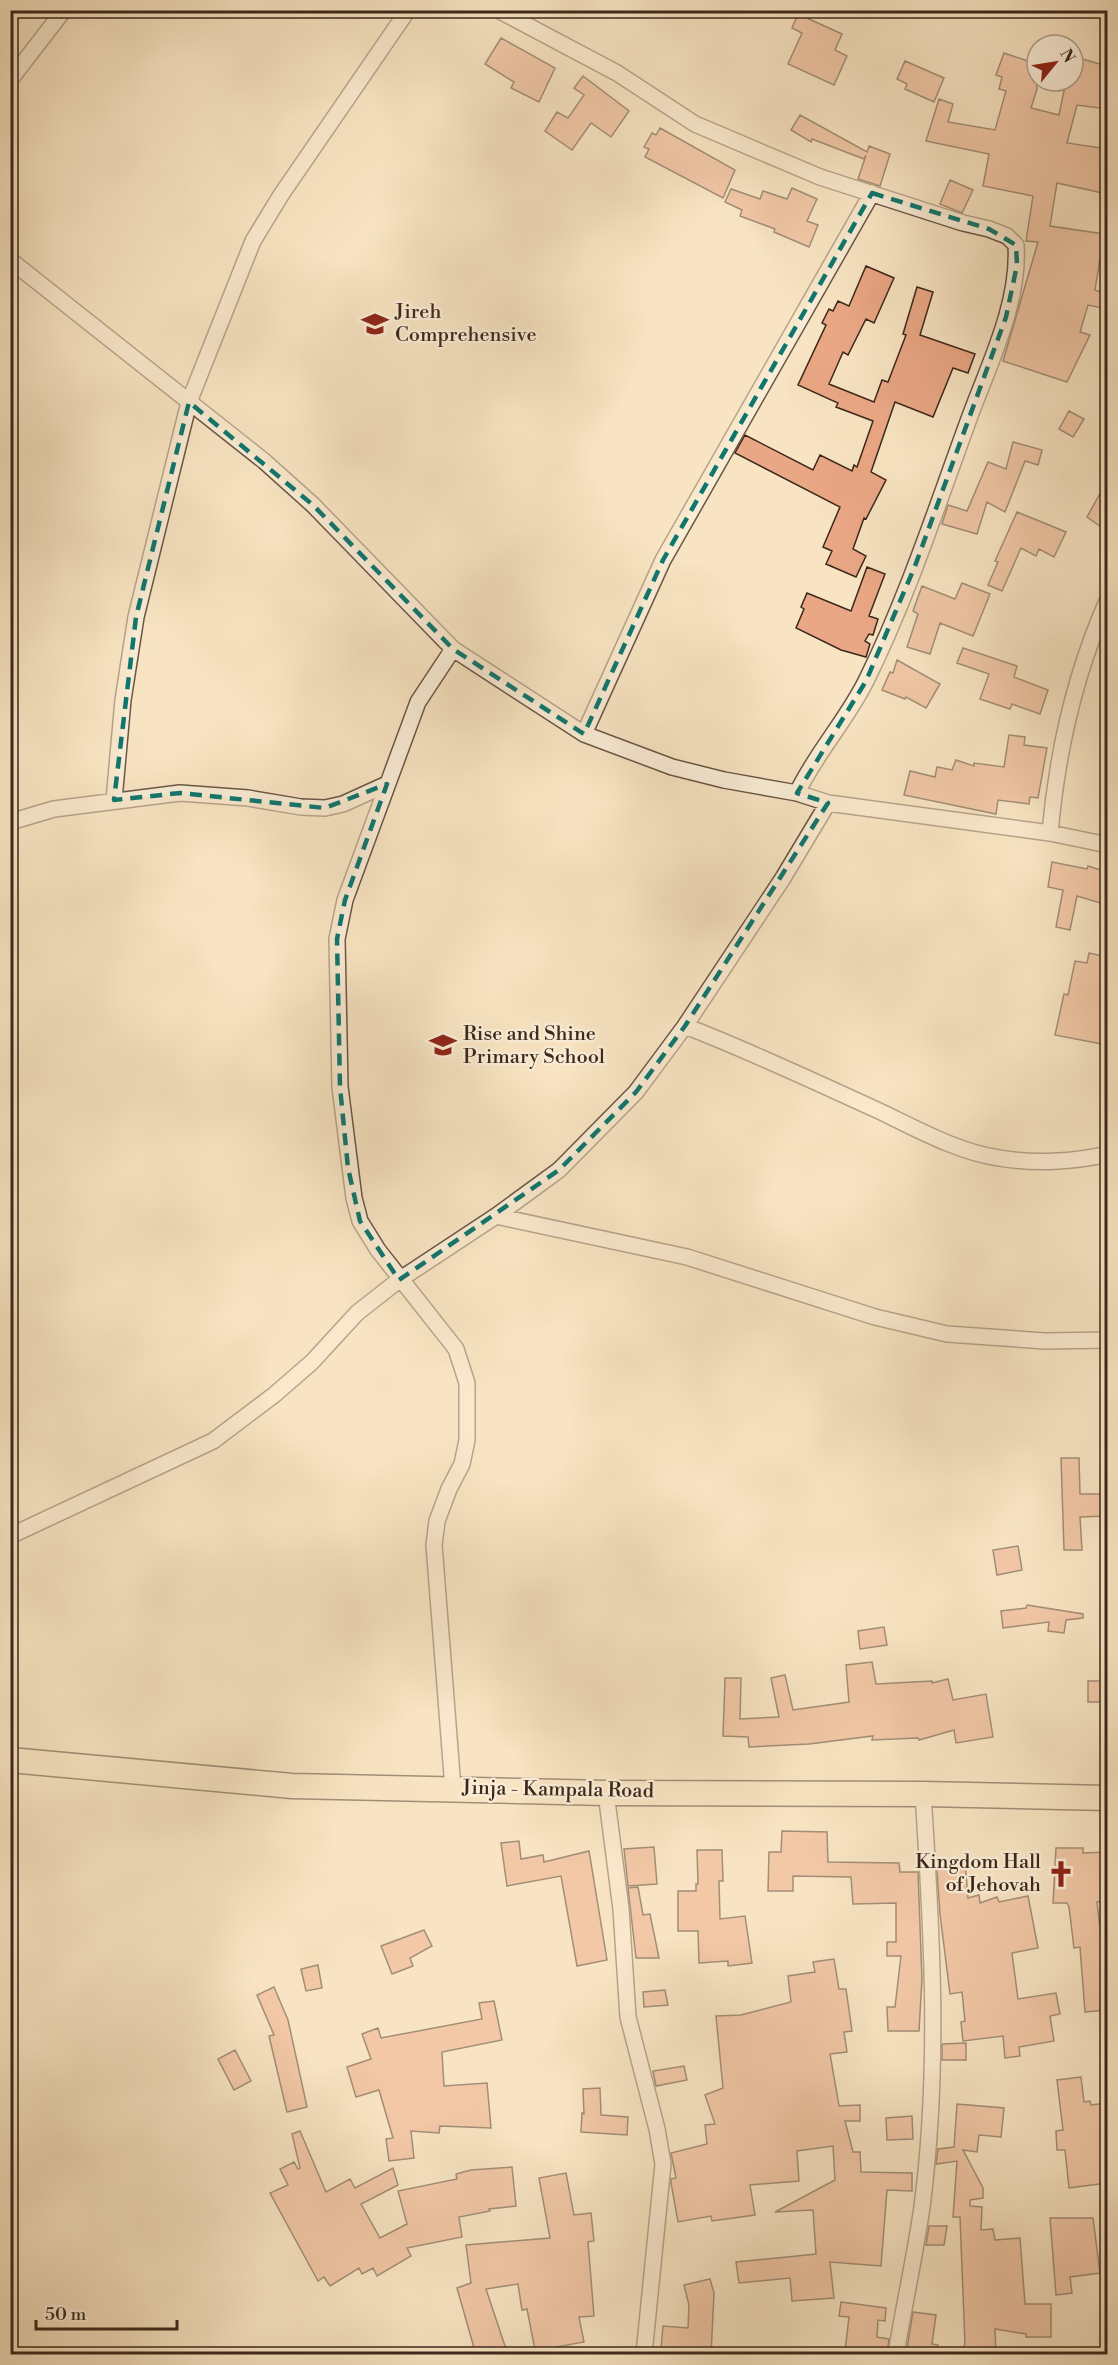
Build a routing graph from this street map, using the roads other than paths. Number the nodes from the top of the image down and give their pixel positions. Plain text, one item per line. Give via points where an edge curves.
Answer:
1 (64, 10) edge
2 (408, 10) edge
3 (498, 10) edge
4 (10, 80) edge
5 (872, 193) junction
6 (10, 260) edge
7 (189, 402) junction
8 (1107, 599) edge
9 (453, 649) junction
10 (584, 734) junction
11 (387, 784) junction
12 (797, 793) junction
13 (114, 800) junction
14 (828, 803) junction
15 (10, 822) edge
16 (1050, 833) junction
17 (1107, 845) edge
18 (685, 1026) junction
19 (1107, 1154) edge
20 (496, 1216) junction
21 (399, 1280) junction
22 (1107, 1340) edge
23 (10, 1536) edge
24 (10, 1760) edge
25 (453, 1788) junction
26 (606, 1793) junction
27 (923, 1794) junction
28 (1107, 1798) edge
29 (644, 2355) edge
30 (896, 2355) edge

1 - 4 street
2 - 7 street via 253,241
3 - 5 street via 616,73 695,124 820,177
5 - 10 street via 663,560
5 - 12 street via 1007,236 1016,245 1017,265 1006,317 915,566 866,681 807,771
6 - 7 street
7 - 9 street via 313,505
7 - 13 street via 136,617 123,700
8 - 16 street via 1073,696 1058,762
9 - 10 street
9 - 11 street via 418,702
10 - 12 street via 672,767
11 - 13 street via 325,808 180,794
11 - 21 street via 345,900 337,939 340,1087 348,1168 360,1221
12 - 14 street
13 - 15 street via 54,809
14 - 16 street
14 - 18 street
16 - 17 street
18 - 19 street via 743,1048 967,1149 999,1158 1027,1160 1080,1161
18 - 20 street via 636,1092 597,1132 559,1170
20 - 21 street
20 - 22 street via 687,1257 874,1317 947,1334 1045,1341
21 - 23 street via 357,1313 312,1362 213,1441
21 - 25 street via 456,1348 467,1383 467,1440 462,1464 437,1521 434,1545
24 - 25 highway, Jinja - Kampala Road via 292,1785
25 - 26 highway, Jinja - Kampala Road
26 - 27 highway, Jinja - Kampala Road
26 - 29 street via 621,1909 628,2017 663,2164
27 - 28 highway, Jinja - Kampala Road
27 - 30 street via 934,1953 933,2040 922,2206

